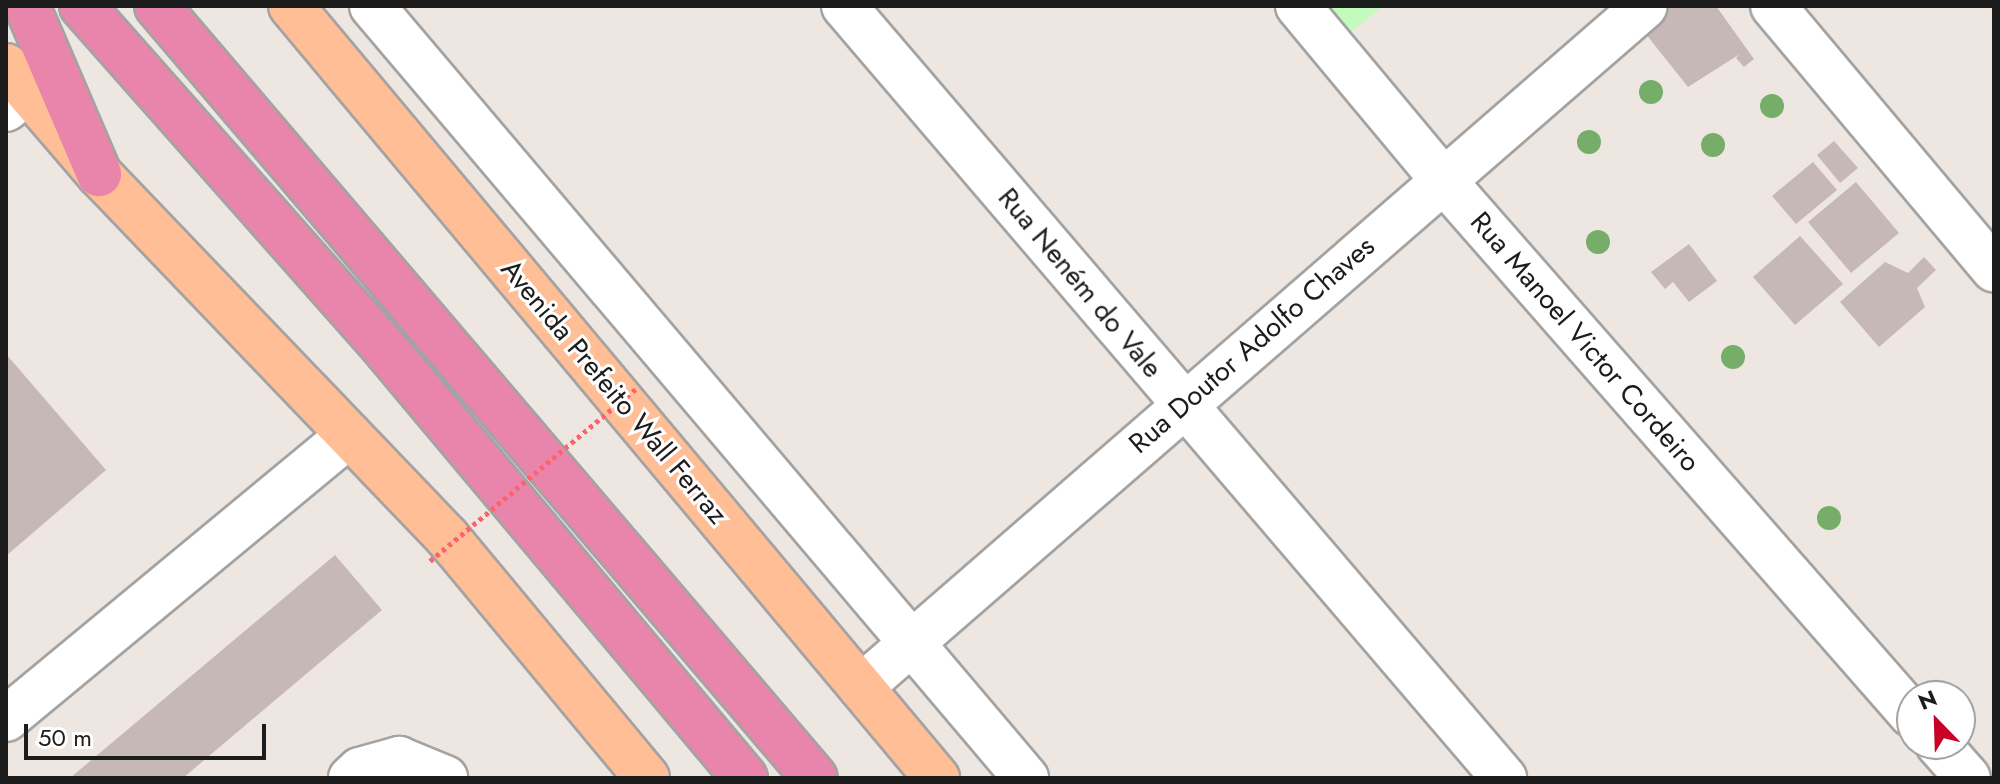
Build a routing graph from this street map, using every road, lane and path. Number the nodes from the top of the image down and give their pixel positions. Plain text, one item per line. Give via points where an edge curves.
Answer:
1 (27, 6) edge
2 (82, 6) edge
3 (157, 6) edge
4 (291, 6) edge
5 (372, 6) edge
6 (844, 6) edge
7 (1298, 6) edge
8 (1645, 6) edge
9 (1773, 6) edge
10 (13, 89) edge
11 (99, 174) junction
12 (1443, 180) junction
13 (1994, 269) edge
14 (636, 389) dead end
15 (1183, 405) junction
16 (349, 435) junction
17 (430, 561) dead end
18 (911, 641) junction
19 (861, 687) junction
20 (1896, 697) edge
21 (6, 719) edge
22 (1952, 760) edge
23 (351, 778) edge
24 (445, 778) edge
25 (647, 778) edge
26 (745, 778) edge
27 (815, 778) edge
28 (937, 778) edge
29 (1026, 778) edge
30 (1504, 778) edge
31 (1968, 778) edge

1 - 11 highway
2 - 26 highway via 387,351
3 - 27 highway
4 - 19 main road, Avenida Prefeito Wall Ferraz
5 - 18 street
6 - 15 street, Rua Neném do Vale
7 - 12 street, Rua Manoel Victor Cordeiro
8 - 12 street, Rua Doutor Adolfo Chaves
9 - 13 street
10 - 11 main road
11 - 16 main road
12 - 15 street, Rua Doutor Adolfo Chaves
12 - 20 street, Rua Manoel Victor Cordeiro
14 - 17 path, bridge
15 - 18 street, Rua Doutor Adolfo Chaves
15 - 30 street, Rua Neném do Vale
16 - 21 street
16 - 25 main road via 447,537
18 - 19 street, Rua Doutor Adolfo Chaves
18 - 29 street
19 - 28 main road, Avenida Prefeito Wall Ferraz
22 - 31 street
23 - 24 street via 360,770 399,759

